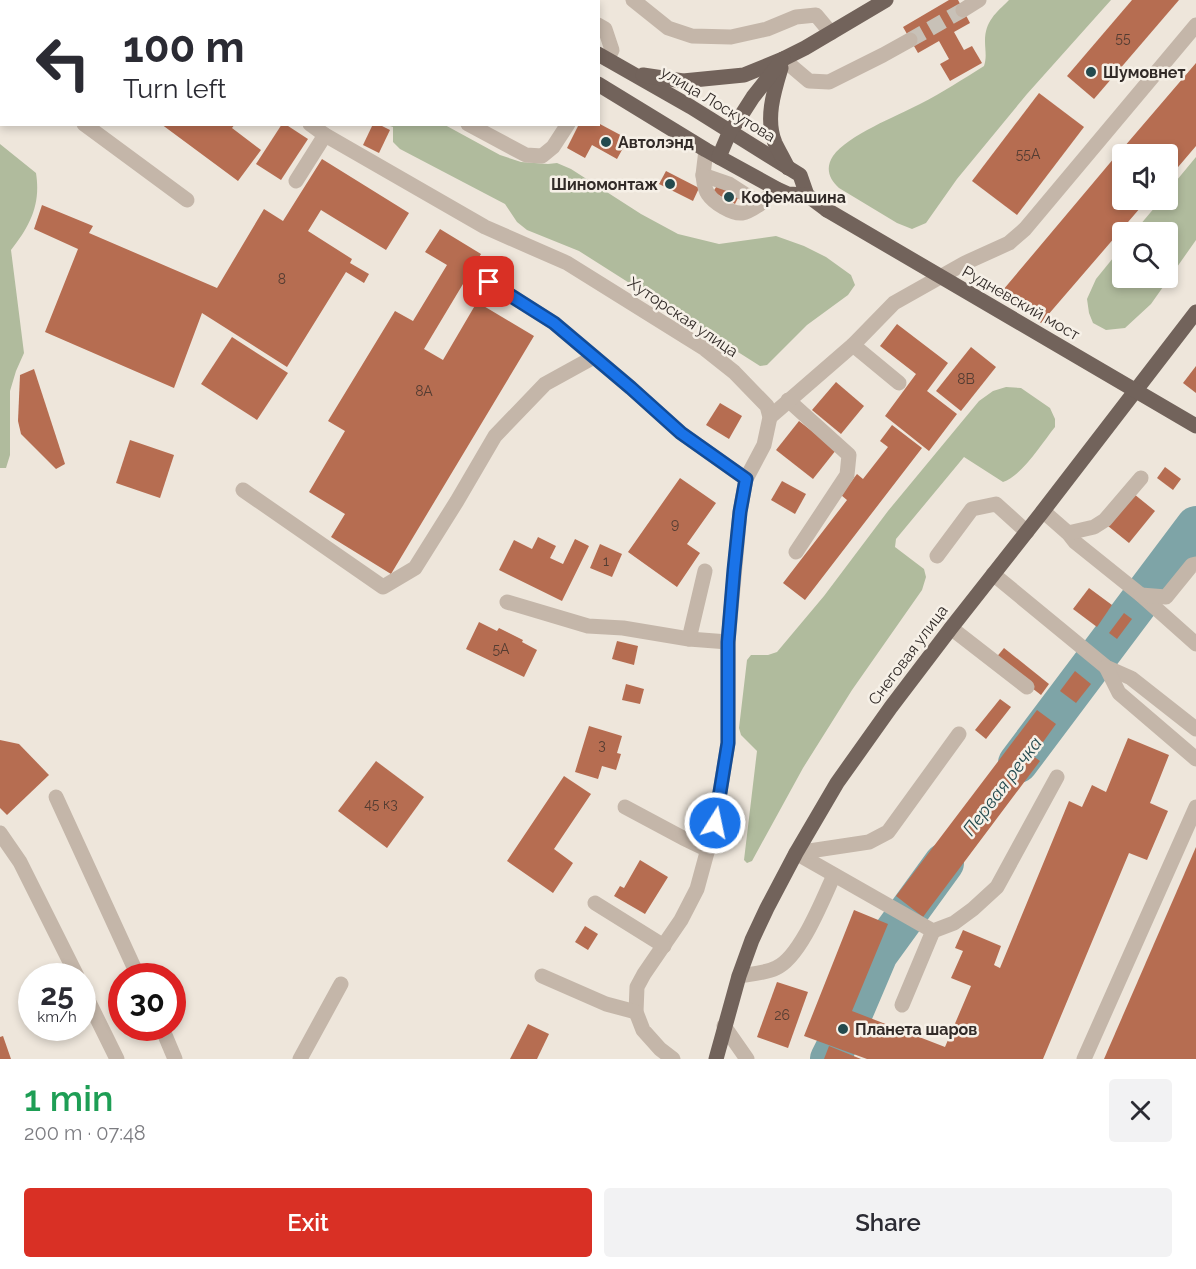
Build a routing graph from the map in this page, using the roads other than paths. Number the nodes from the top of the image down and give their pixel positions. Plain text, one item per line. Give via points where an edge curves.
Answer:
1 (633, 0) edge
2 (886, 0) edge
3 (979, 0) edge
4 (963, 10) tunnel mouth
5 (1196, 25) edge
6 (600, 26) edge
7 (831, 33) junction
8 (910, 40) tunnel mouth
9 (603, 56) edge
10 (783, 60) junction
11 (634, 74) junction
12 (600, 85) edge
13 (87, 126) edge
14 (313, 126) edge
15 (472, 126) edge
16 (567, 126) edge
17 (730, 131) junction
18 (325, 135) junction
19 (712, 153) junction
20 (788, 168) junction
21 (703, 176) junction
22 (296, 181) dead end
23 (777, 189) junction
24 (807, 195) junction
25 (187, 200) dead end
26 (760, 204) junction
27 (827, 210) joint
28 (489, 282) dead end
29 (1196, 312) edge
30 (853, 345) junction
31 (594, 357) junction
32 (899, 384) dead end
33 (788, 400) junction
34 (770, 417) junction
35 (1196, 426) edge
36 (1141, 478) dead end
37 (746, 479) junction
38 (243, 490) dead end
39 (1043, 511) junction
40 (1027, 532) junction
41 (1068, 533) junction
42 (796, 552) dead end
43 (937, 556) dead end
44 (1196, 564) edge
45 (705, 571) dead end
46 (993, 574) junction
47 (1141, 595) junction
48 (507, 603) dead end
49 (951, 628) junction
50 (689, 639) junction
51 (728, 642) junction
52 (1196, 644) edge
53 (1106, 667) junction
54 (1027, 687) dead end
55 (1196, 729) edge
56 (959, 734) dead end
57 (1196, 759) edge
58 (1057, 777) dead end
59 (56, 798) dead end
60 (625, 807) dead end
61 (1196, 807) edge
62 (0, 833) edge
63 (708, 850) junction
64 (796, 853) junction
65 (834, 875) junction
66 (595, 903) dead end
67 (933, 931) junction
68 (664, 946) junction
69 (70, 963) edge
70 (132, 963) edge
71 (739, 975) junction
72 (542, 976) dead end
73 (341, 984) dead end
74 (902, 1005) dead end
75 (636, 1012) junction
76 (96, 1016) edge
77 (724, 1026) junction
78 (167, 1041) edge
79 (117, 1059) edge
80 (175, 1059) edge
81 (300, 1059) edge
82 (673, 1059) edge
83 (716, 1059) edge
84 (747, 1059) edge
85 (1084, 1059) edge

1 - 7 street via 668,28 692,36 731,37 796,17 816,15
2 - 7 main road
3 - 4 street
5 - 30 street via 1025,229 1009,243 894,303
6 - 9 street via 605,29 612,50
7 - 10 main road
8 - 10 street via 829,82 809,81
9 - 11 main road, улица Лоскутова
10 - 11 main road via 744,75 682,81
10 - 17 main road
10 - 20 main road via 772,97 771,122 774,141
11 - 17 main road, улица Лоскутова
12 - 19 main road, улица Лоскутова
13 - 25 street
14 - 18 street, Хуторская улица
15 - 16 street via 525,154 542,156
17 - 19 main road
17 - 20 main road, улица Лоскутова
18 - 22 street
18 - 34 street, Хуторская улица via 485,227 567,263 705,349 761,398
19 - 21 street
19 - 23 main road, улица Лоскутова
20 - 24 main road, улица Лоскутова via 800,175
21 - 26 street via 729,184
21 - 26 street via 710,197 727,209 740,213
23 - 24 main road, улица Лоскутова
23 - 26 street
24 - 27 main road, улица Лоскутова
27 - 35 main road, Рудневский мост, bridge
28 - 31 street via 554,323
29 - 39 main road, Снеговая улица
30 - 32 street
30 - 33 street
31 - 37 street via 681,433
31 - 38 street via 545,384 495,436 415,568 383,587
33 - 34 street
33 - 42 street via 849,455 847,475
34 - 37 street via 764,446
36 - 41 street via 1105,519 1094,527
37 - 51 street
39 - 40 main road, Снеговая улица
39 - 41 street
40 - 43 street via 996,504 972,509
40 - 46 main road, Снеговая улица
41 - 47 street
44 - 47 street via 1166,597
45 - 50 street
46 - 49 main road, Снеговая улица
46 - 53 street
47 - 52 street
48 - 50 street via 588,626
49 - 54 street
49 - 64 main road, Снеговая улица via 837,783
50 - 51 street
51 - 63 street via 728,743
53 - 55 street via 1131,678
53 - 57 street via 1119,693
56 - 64 street via 888,832 869,842
58 - 67 street via 997,887 973,909
59 - 70 street
60 - 63 street
61 - 85 street
62 - 69 street via 20,862
63 - 68 street via 697,888
64 - 65 street
64 - 71 main road, Снеговая улица via 766,908
65 - 67 street
65 - 71 street via 811,927 787,961 776,969
66 - 68 street
67 - 74 street
68 - 75 street via 637,987
71 - 77 main road, Снеговая улица
72 - 75 street via 606,1004
73 - 81 street
75 - 82 street via 643,1030
76 - 79 street
77 - 83 main road, Снеговая улица
77 - 84 street
78 - 80 street

